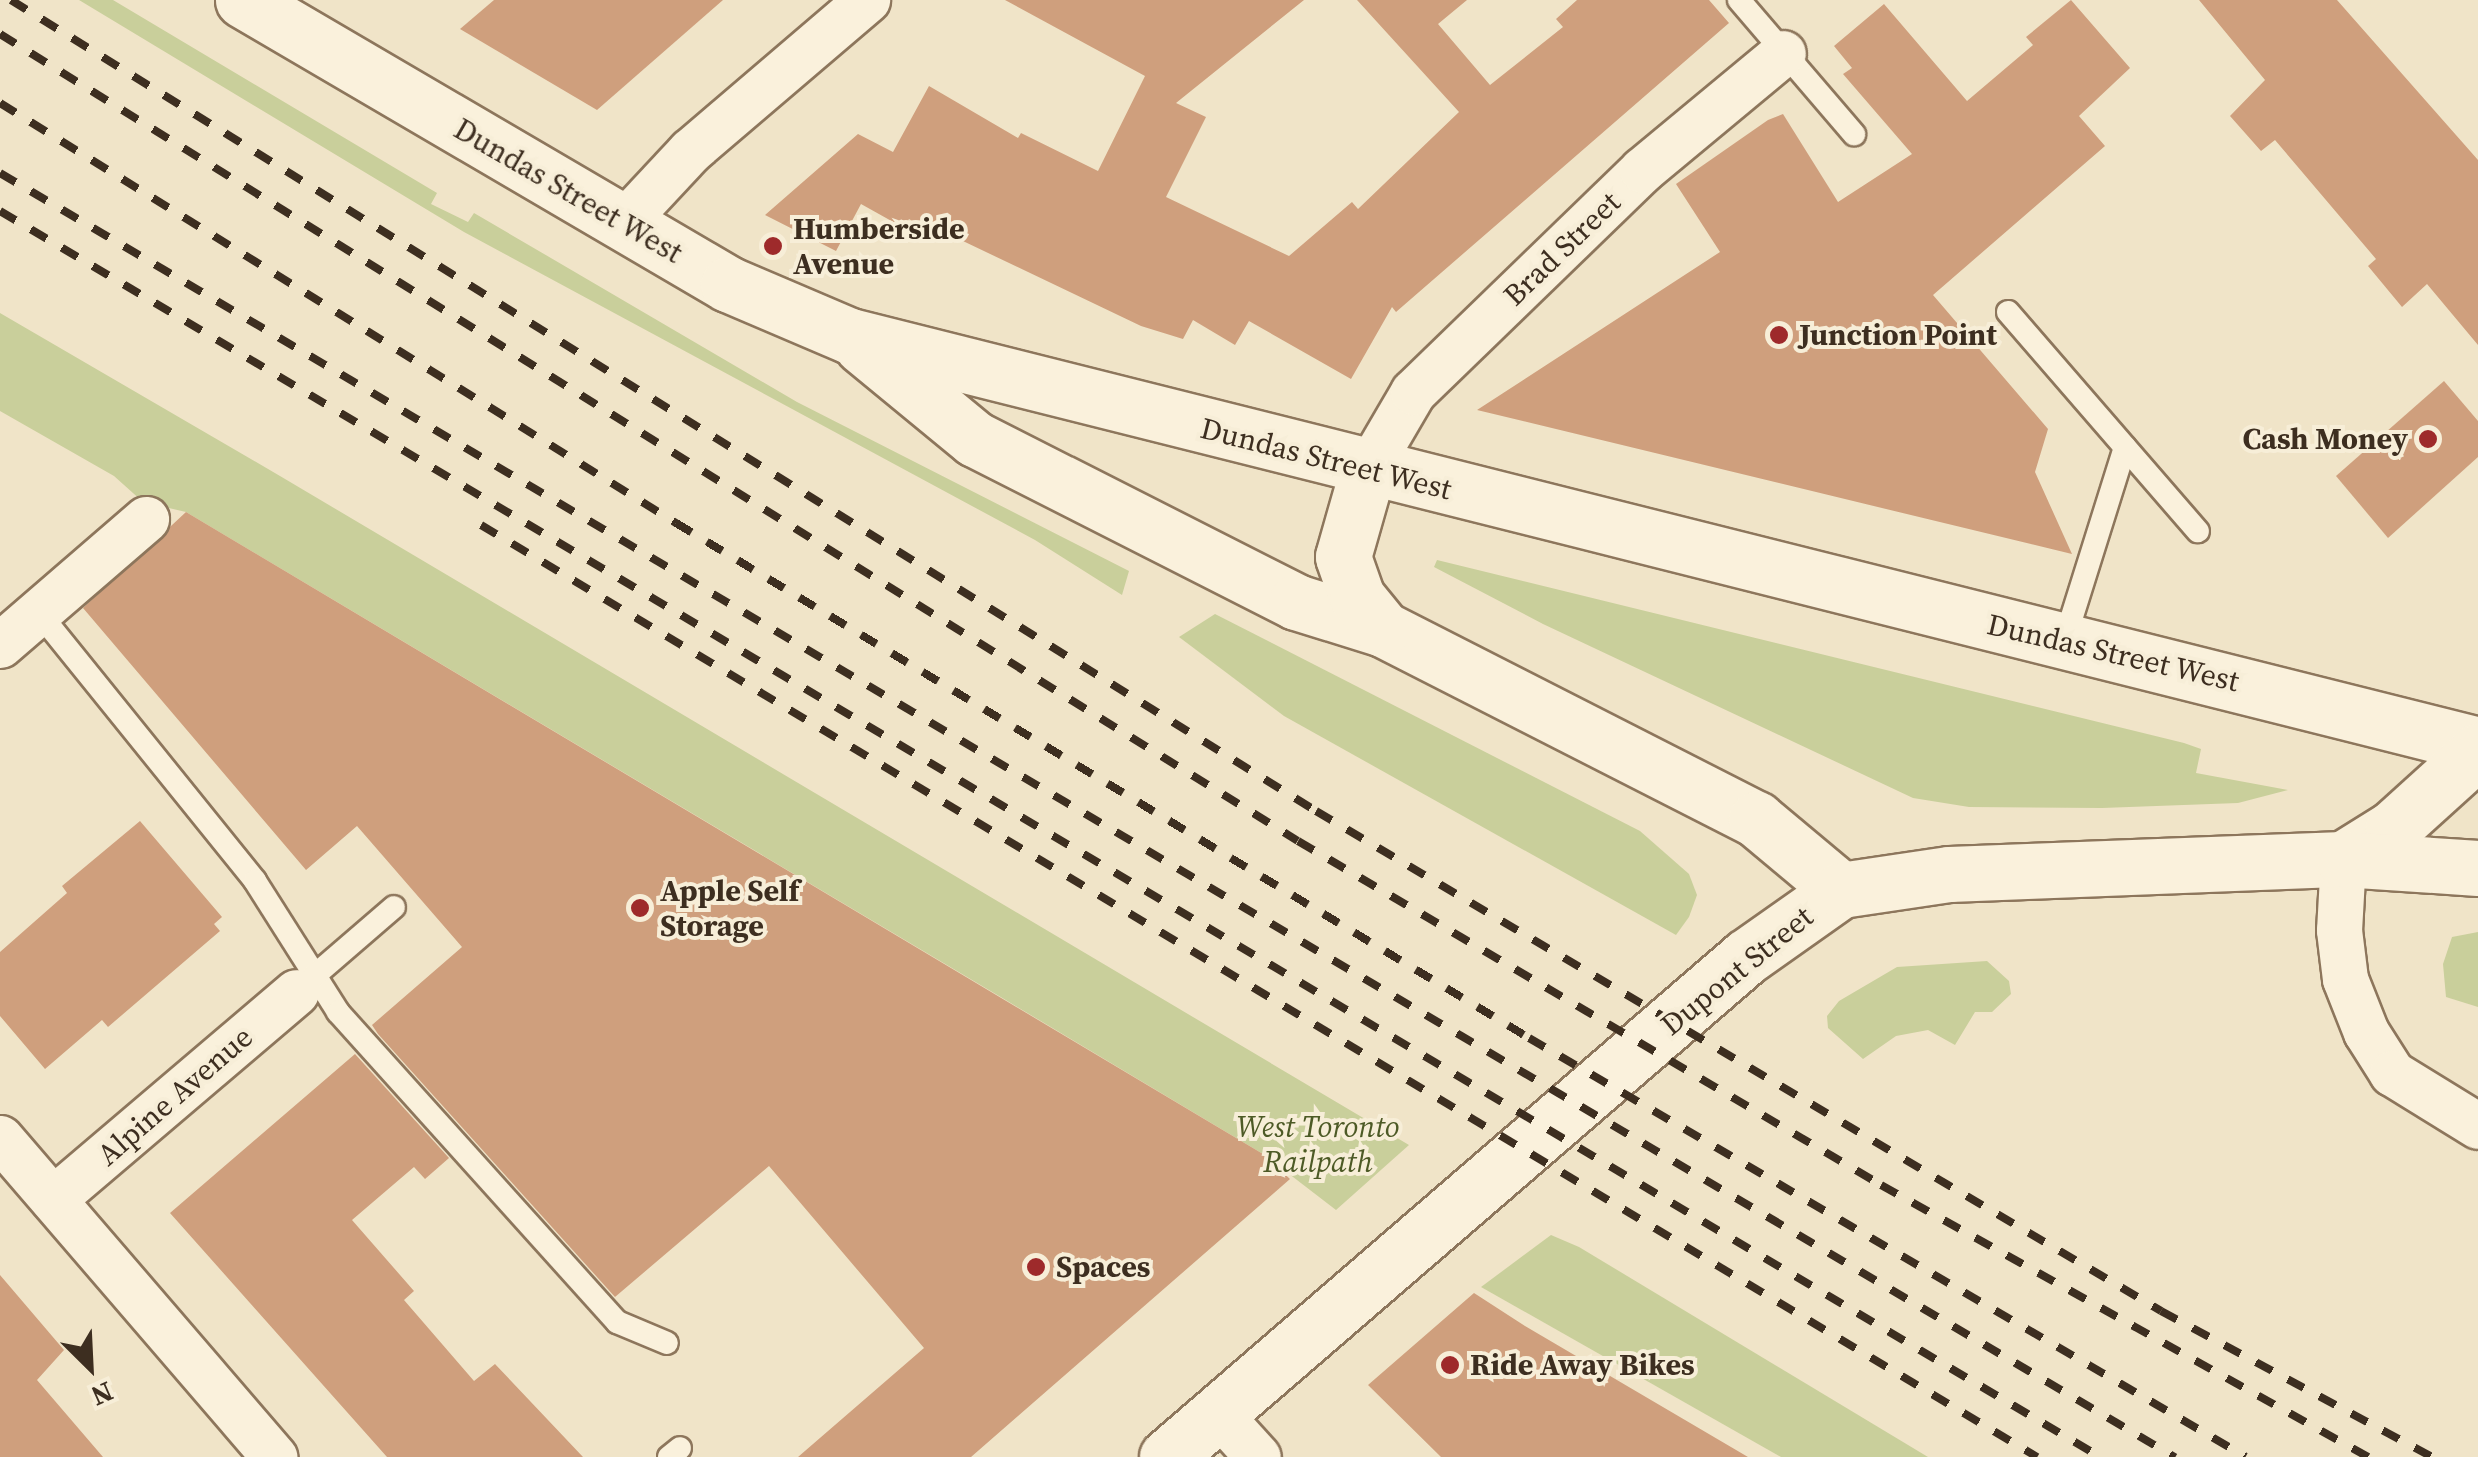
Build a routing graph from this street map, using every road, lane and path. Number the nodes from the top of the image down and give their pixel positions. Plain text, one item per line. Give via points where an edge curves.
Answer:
1 (243, 0) edge
2 (867, 0) edge
3 (1740, 0) edge
4 (1784, 53) junction
5 (1854, 134) dead end
6 (622, 224) junction
7 (2008, 312) dead end
8 (850, 336) junction
9 (2125, 447) junction
10 (1368, 469) junction
11 (146, 520) dead end
12 (2198, 531) dead end
13 (39, 612) junction
14 (1382, 629) junction
15 (2064, 642) junction
16 (0, 644) edge
17 (2478, 748) edge
18 (2343, 859) junction
19 (2478, 868) edge
20 (1840, 890) junction
21 (394, 907) dead end
22 (306, 983) junction
23 (2478, 1126) edge
24 (0, 1138) edge
25 (53, 1199) junction
26 (666, 1342) dead end
27 (1218, 1413) junction
28 (274, 1457) edge
29 (1167, 1457) edge
30 (1258, 1457) edge

1 - 6 main road, Dundas Street West
2 - 6 street via 690,152
3 - 4 lane
4 - 5 lane
4 - 10 street, Brad Street via 1642,170 1412,392
6 - 8 main road, Dundas Street West via 728,284
7 - 9 lane
8 - 10 main road, Dundas Street West
8 - 14 main road via 975,439 1296,602
9 - 12 lane
9 - 15 lane
10 - 14 main road via 1343,558 1357,598
10 - 15 main road, Dundas Street West
11 - 13 street
13 - 16 street
13 - 22 lane via 255,880
14 - 20 main road via 1756,819
15 - 17 main road, Dundas Street West
17 - 18 main road, Dupont Street via 2393,828
18 - 19 main road
18 - 20 main road, Dupont Street via 1949,874
18 - 23 street via 2343,963 2366,1032 2392,1073
20 - 27 main road, Dupont Street via 1746,957
21 - 22 lane
22 - 25 street, Alpine Avenue
22 - 26 lane via 617,1322
24 - 25 street
25 - 28 street
27 - 29 main road, Dupont Street
27 - 30 street

